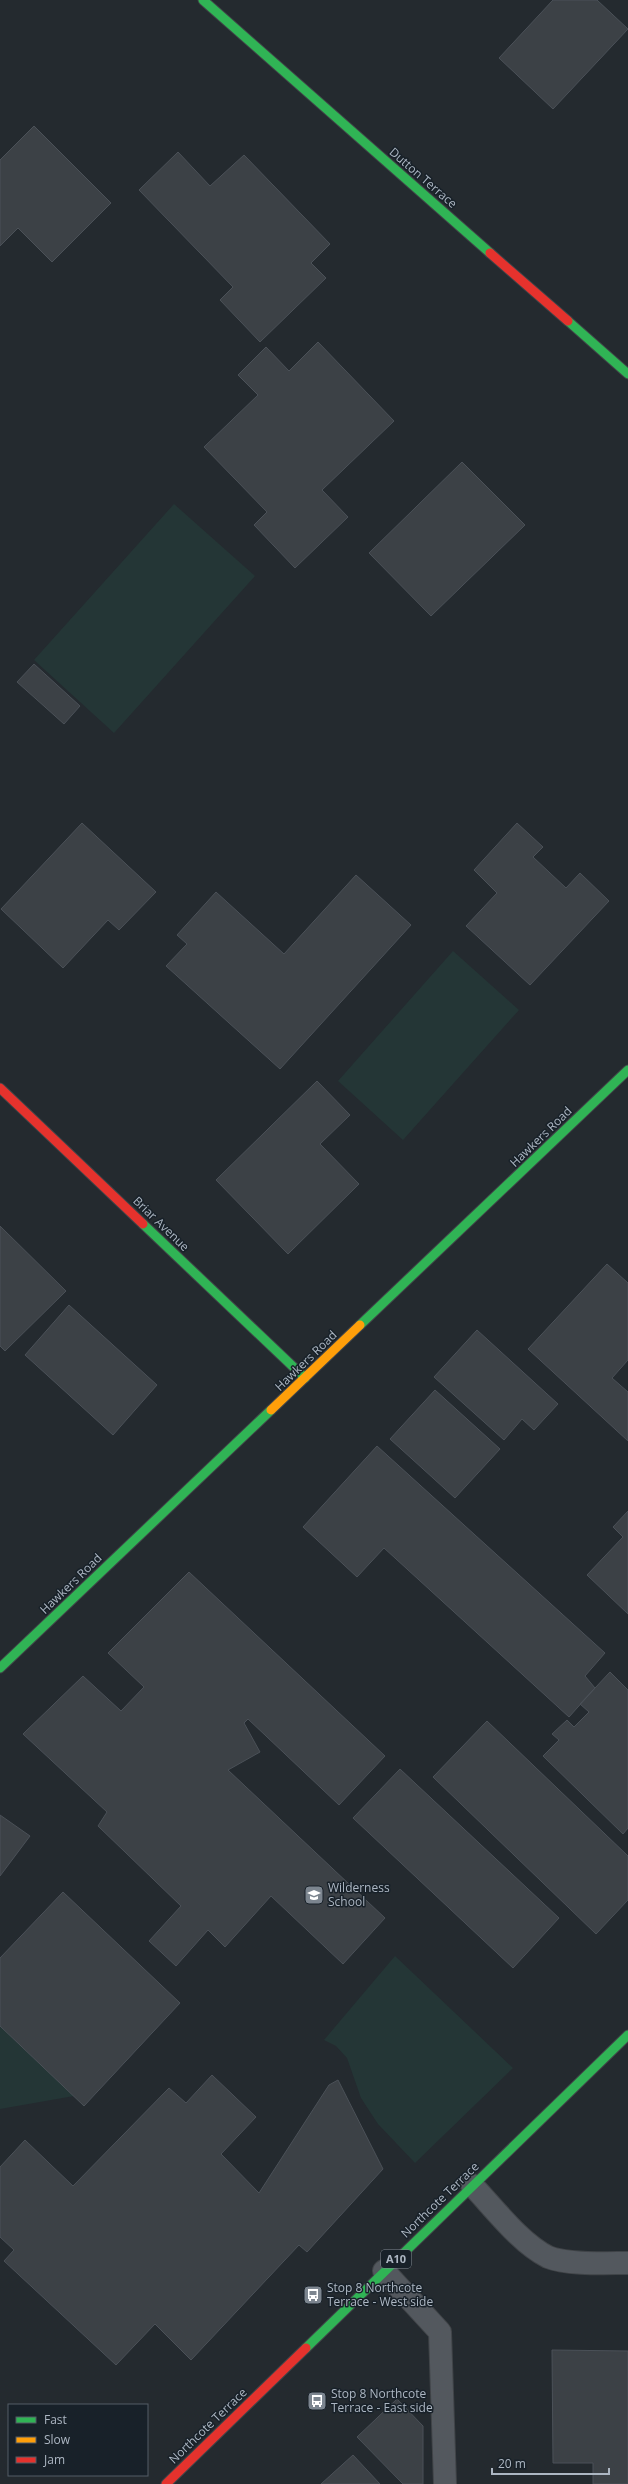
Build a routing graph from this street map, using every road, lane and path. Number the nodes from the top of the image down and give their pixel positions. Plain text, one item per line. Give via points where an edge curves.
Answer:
1 (203, 0) edge
2 (628, 374) edge
3 (628, 1070) edge
4 (0, 1088) edge
5 (305, 1378) junction
6 (0, 1668) edge
7 (628, 2035) edge
8 (472, 2185) junction
9 (628, 2263) edge
10 (384, 2271) junction
11 (166, 2484) edge
12 (445, 2484) edge

1 - 2 main road, Dutton Terrace
3 - 5 main road, Hawkers Road
4 - 5 main road, Briar Avenue
5 - 6 main road, Hawkers Road
7 - 8 main road, Northcote Terrace / A10
8 - 9 street via 530,2245 549,2257 587,2263
8 - 10 main road, Northcote Terrace / A10
10 - 11 main road, Northcote Terrace / A10
10 - 12 street via 440,2332

